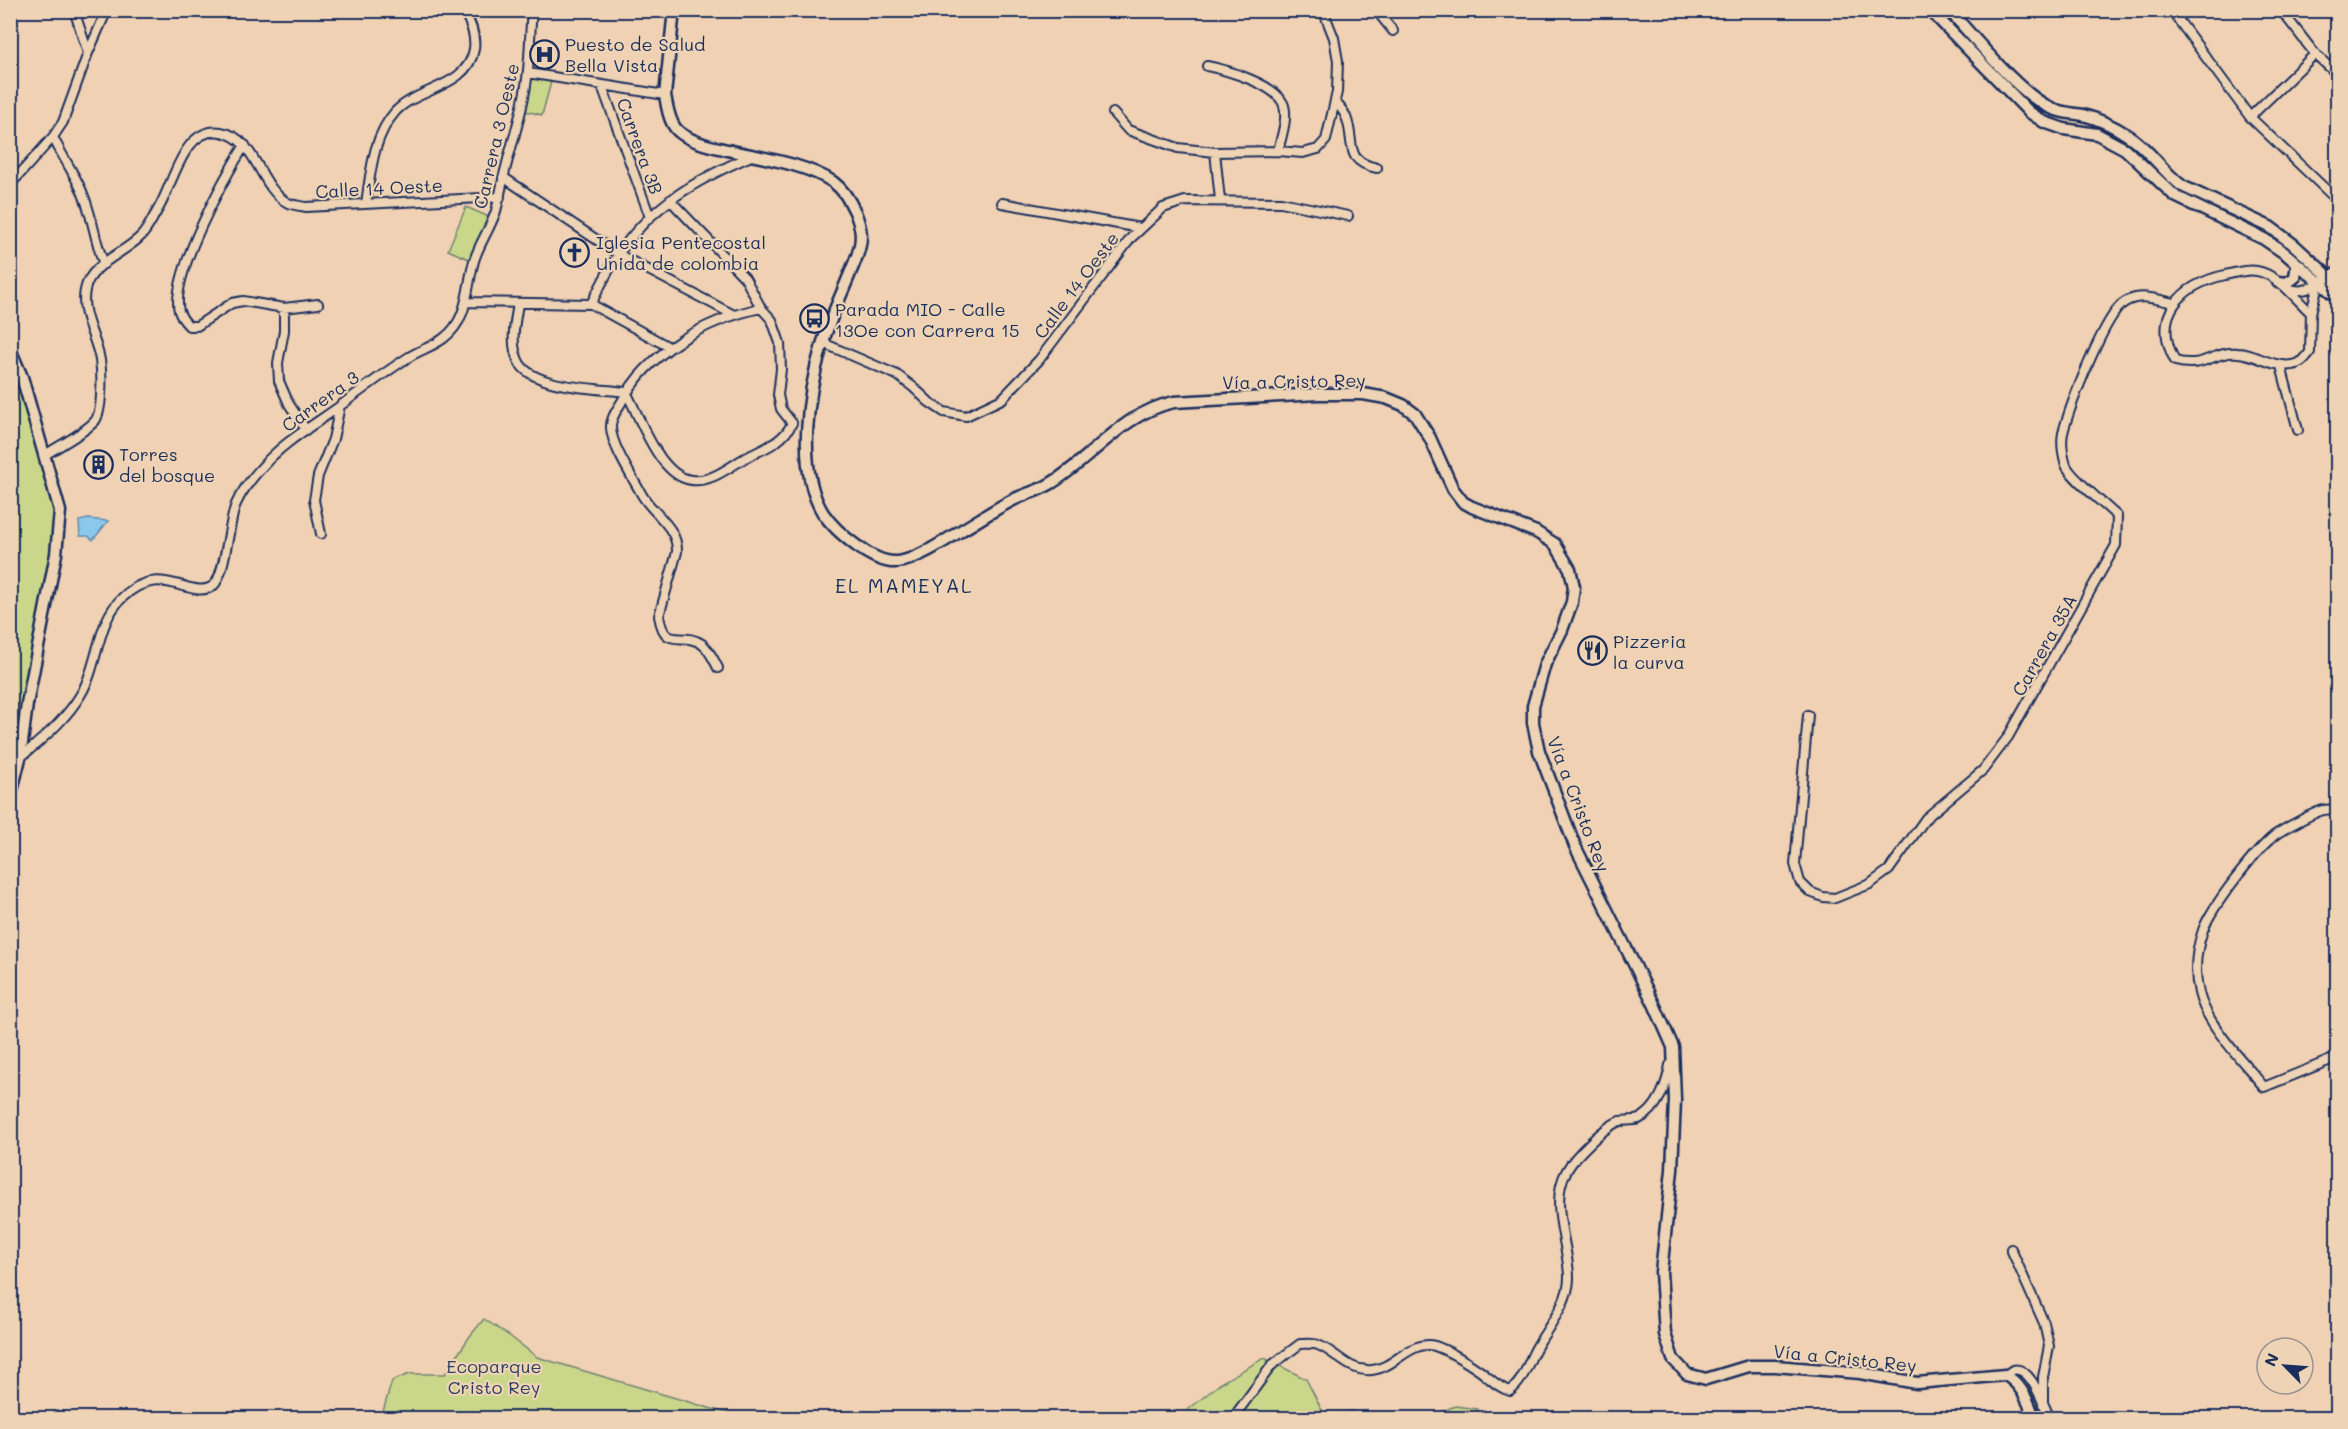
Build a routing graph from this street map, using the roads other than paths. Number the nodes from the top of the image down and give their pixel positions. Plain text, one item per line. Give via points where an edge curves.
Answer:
1 (74, 10) edge
2 (107, 10) edge
3 (463, 10) edge
4 (532, 10) edge
5 (674, 10) edge
6 (1323, 10) edge
7 (1376, 10) edge
8 (1949, 10) edge
9 (2171, 10) edge
10 (2281, 10) edge
11 (1933, 13) edge
12 (1393, 32) dead end
13 (88, 53) junction
14 (2315, 54) junction
15 (1208, 66) dead end
16 (528, 73) junction
17 (2337, 75) edge
18 (602, 86) junction
19 (665, 95) junction
20 (1335, 102) junction
21 (1113, 113) dead end
22 (2250, 117) junction
23 (53, 137) junction
24 (245, 145) junction
25 (1278, 151) junction
26 (1215, 152) junction
27 (751, 156) junction
28 (1377, 168) dead end
29 (503, 177) junction
30 (10, 185) edge
31 (500, 197) junction
32 (670, 200) junction
33 (1220, 200) junction
34 (2337, 201) edge
35 (366, 203) junction
36 (1002, 203) dead end
37 (1348, 216) dead end
38 (650, 217) junction
39 (1140, 228) junction
40 (618, 254) junction
41 (104, 264) junction
42 (2297, 264) junction
43 (2333, 274) edge
44 (2278, 282) junction
45 (2318, 284) junction
46 (2337, 285) edge
47 (2337, 298) edge
48 (466, 302) junction
49 (2173, 303) junction
50 (318, 304) dead end
51 (518, 304) junction
52 (591, 304) junction
53 (284, 308) junction
54 (761, 308) junction
55 (2311, 313) junction
56 (732, 314) junction
57 (452, 331) joint
58 (823, 343) junction
59 (669, 347) junction
60 (10, 349) edge
61 (2281, 366) junction
62 (626, 392) junction
63 (340, 406) junction
64 (809, 420) junction
65 (792, 423) junction
66 (2298, 429) dead end
67 (306, 430) junction
68 (45, 455) junction
69 (321, 534) dead end
70 (718, 668) dead end
71 (1808, 715) dead end
72 (20, 758) junction
73 (10, 799) edge
74 (2337, 810) edge
75 (1673, 1050) junction
76 (2337, 1057) edge
77 (2011, 1249) dead end
78 (2005, 1375) junction
79 (2043, 1404) junction
80 (1233, 1419) edge
81 (2034, 1419) edge
82 (2050, 1419) edge

1 - 13 street
2 - 13 street
3 - 35 street via 475,35 470,64 460,76 412,99 385,126 377,142
4 - 16 street, Carrera 3 Oeste
5 - 19 street
6 - 20 street via 1338,61
7 - 12 street
8 - 43 street via 2018,85 2037,100 2118,129 2182,186 2270,227
9 - 22 street
10 - 14 street
11 - 42 street via 2029,112 2064,129 2097,134 2124,149 2175,196 2264,239
13 - 23 street via 70,106
14 - 17 street
14 - 22 street
15 - 25 street via 1250,80 1284,104
16 - 18 street
16 - 29 street, Carrera 3 Oeste
18 - 19 street
18 - 38 street, Carrera 3B
19 - 27 street, Vía a Cristo Rey via 675,128 683,135
20 - 25 street via 1326,140 1318,149 1303,153
20 - 28 street via 1347,118 1357,159
21 - 26 street via 1128,130 1156,141
22 - 34 street
23 - 30 street
23 - 41 street via 80,186
24 - 35 street, Calle 14 Oeste via 274,192 289,204 306,207
24 - 41 street, Calle 14 Oeste via 221,132 207,133 192,142 142,236
24 - 53 street via 213,204 184,272 178,310 183,321 197,326 232,303 243,301
25 - 26 street
26 - 33 street
27 - 32 street via 707,175
27 - 58 street, Vía a Cristo Rey via 809,171 834,183 845,194 860,225 862,240 857,256
29 - 31 street, Carrera 3 Oeste
29 - 40 street
31 - 35 street, Calle 14 Oeste
31 - 48 street, Carrera 3 Oeste via 471,270
32 - 38 street
32 - 54 street, Carrera 3B via 745,278
33 - 37 street, Calle 14 Oeste via 1281,202
33 - 39 street, Calle 14 Oeste via 1185,201 1163,208
36 - 39 street
38 - 40 street
39 - 58 street, Calle 14 Oeste via 1033,366 1002,399 966,416 944,412 897,375
40 - 52 street
40 - 56 street
41 - 68 street via 90,277 84,311 100,360 100,411 95,422
42 - 44 street via 2295,277 2287,283
42 - 45 street
43 - 45 street
43 - 46 street
44 - 45 street via 2299,291
44 - 49 street via 2249,270 2205,279
44 - 55 street
45 - 47 street
45 - 55 street
48 - 51 street
48 - 57 street, Carrera 3 Oeste
49 - 61 street via 2167,324 2169,349 2175,361 2200,364 2234,352
49 - 71 street, Carrera 35A via 2152,297 2122,303 2095,345 2063,434 2063,454 2067,468 2117,516 2116,545 2020,719 1983,770 1926,818 1889,870 1870,884 1835,898 1810,892 1800,882 1795,864
50 - 53 street
51 - 52 street
51 - 62 street via 514,345 526,372 540,380
52 - 59 street
53 - 67 street via 279,381
54 - 56 street
54 - 65 street, Carrera 3B via 772,320 780,343 778,395 781,409
55 - 61 street via 2310,352 2297,364
56 - 59 street
57 - 63 street, Carrera 3
58 - 64 street, Vía a Cristo Rey
59 - 62 street
60 - 68 street
61 - 66 street
62 - 65 street via 656,454 670,470 686,479 713,476 788,434
62 - 70 street via 611,428 618,450 643,497 677,540 659,616 661,627 670,638 702,644
63 - 67 street, Carrera 3
63 - 69 street via 314,500
64 - 65 street
64 - 75 street, Vía a Cristo Rey via 811,485 826,516 859,547 883,561 897,562 938,545 1013,500 1050,484 1118,428 1160,405 1268,396 1363,394 1386,398 1410,409 1424,426 1463,502 1536,532 1554,544 1570,569 1574,587 1568,615 1545,664 1533,706 1535,740 1578,854 1659,1014
67 - 72 street, Carrera 3 via 263,465 245,488 231,520 216,582 202,589 147,581 122,598 107,618 82,693 50,732
68 - 72 street via 60,511 59,524
72 - 73 street
74 - 76 street via 2323,810 2275,836 2242,871 2204,928 2196,971 2205,1014 2264,1086
75 - 78 street, Vía a Cristo Rey via 1672,1170 1661,1272 1665,1334 1677,1365 1687,1374 1706,1379 1749,1366 1860,1373 1917,1383
75 - 80 street via 1668,1076 1654,1105 1638,1119 1619,1121 1605,1130 1566,1170 1559,1193 1569,1278 1567,1294 1518,1385 1510,1391 1503,1389 1478,1370 1426,1344 1373,1370 1355,1369 1318,1345 1300,1344 1272,1365
77 - 79 street via 2044,1323 2049,1346
78 - 79 street via 2014,1370 2026,1374
78 - 81 street via 2020,1386
79 - 82 street

